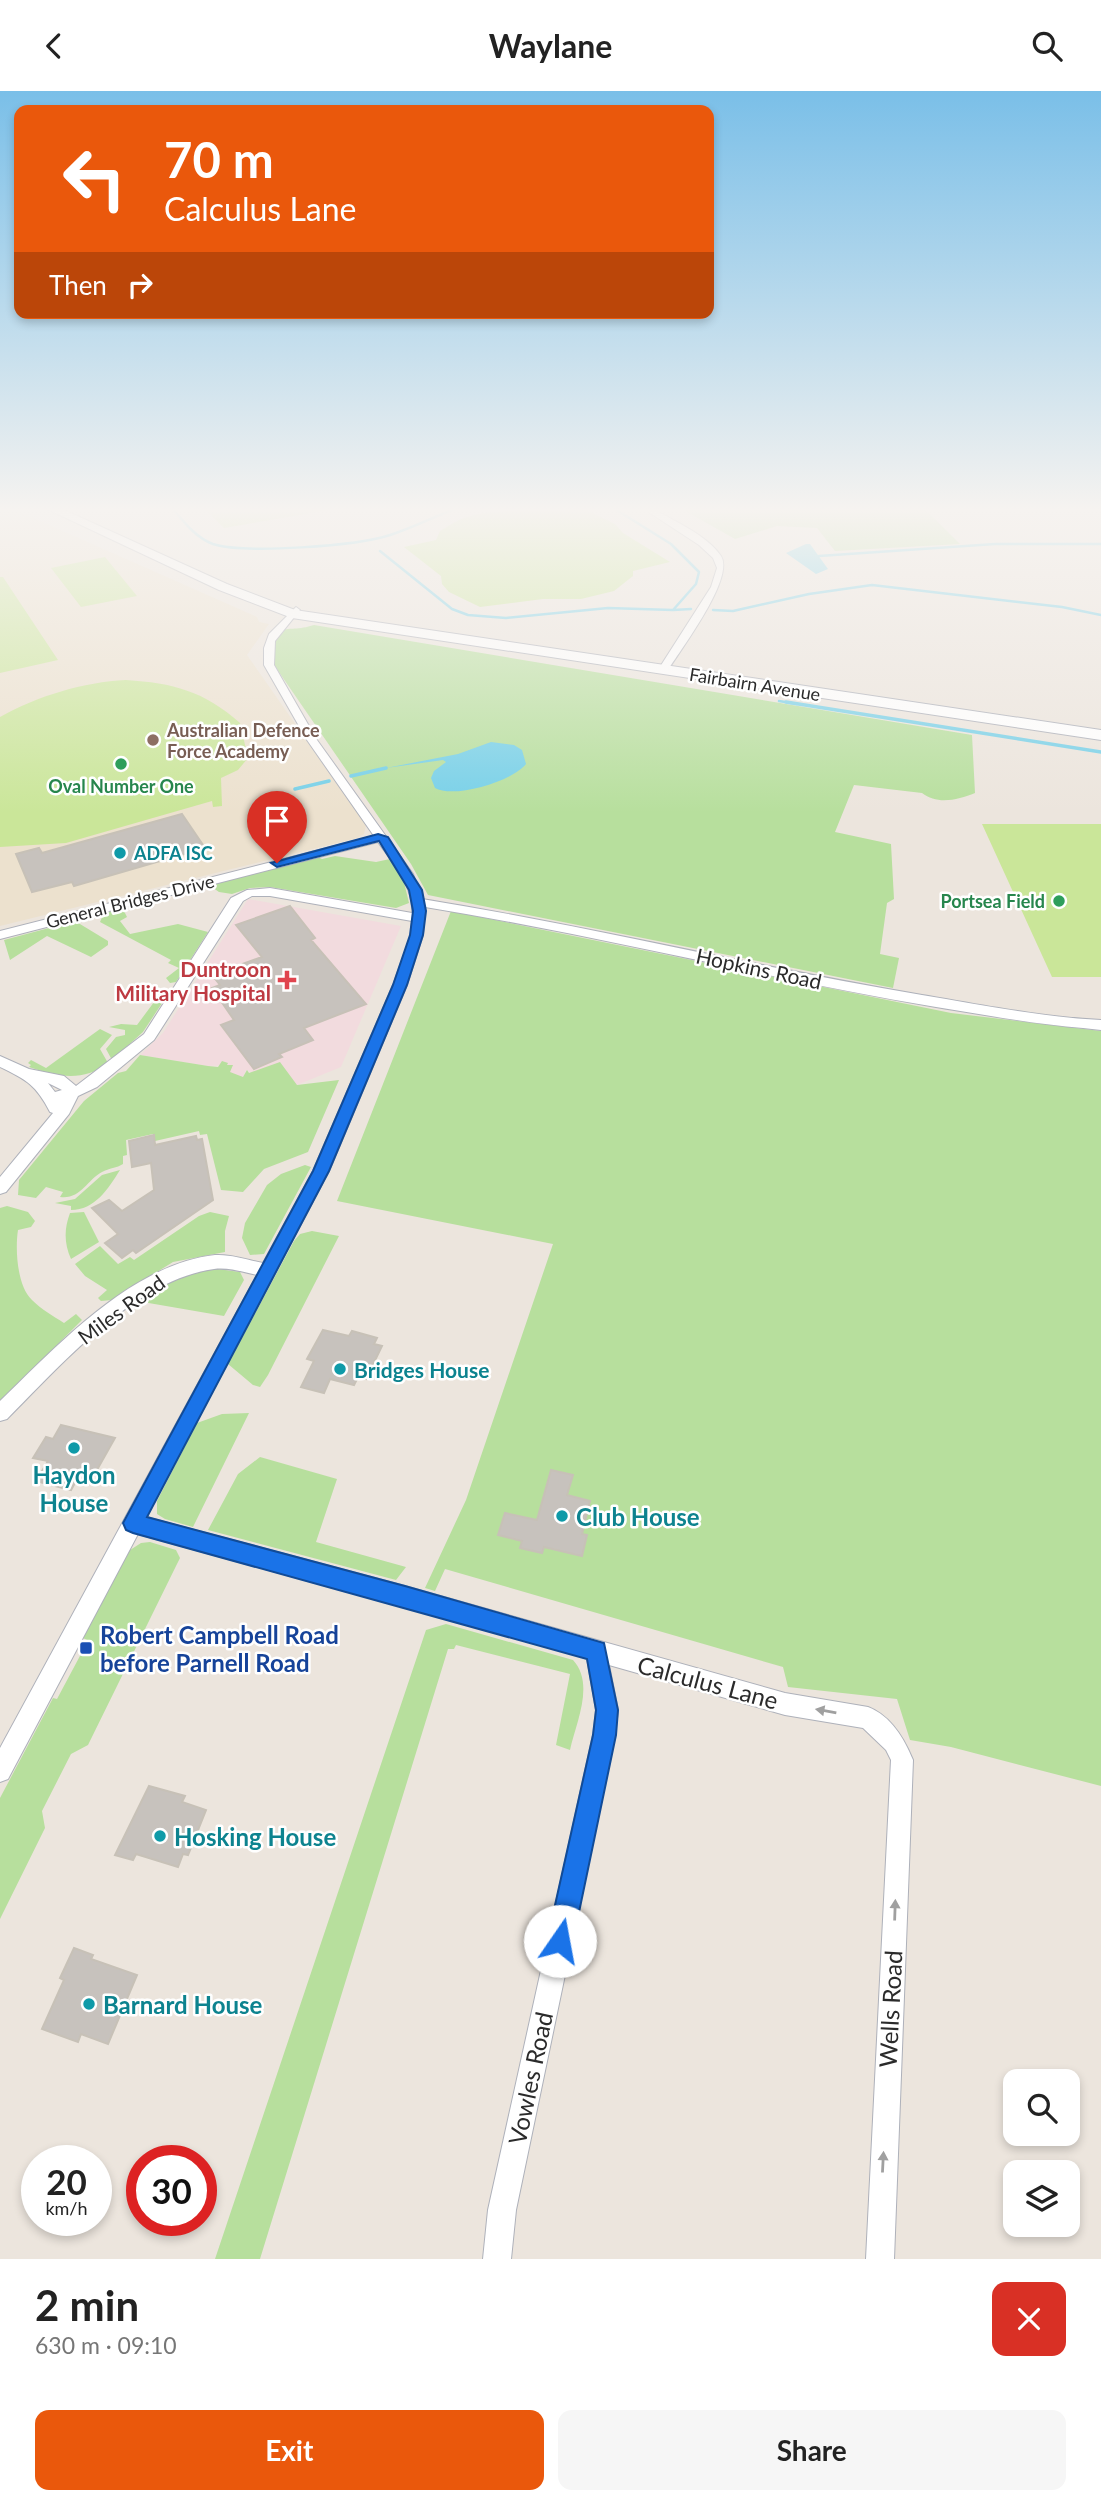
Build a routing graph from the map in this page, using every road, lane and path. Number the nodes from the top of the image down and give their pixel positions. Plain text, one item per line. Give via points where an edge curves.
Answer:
1 (274, 610) edge
2 (284, 610) edge
3 (289, 610) edge
4 (700, 610) edge
5 (294, 612) junction
6 (317, 619) junction
7 (368, 625) junction
8 (278, 628) junction
9 (663, 670) junction
10 (1101, 735) edge
11 (382, 837) junction
12 (419, 910) junction
13 (0, 935) edge
14 (1101, 1025) edge
15 (0, 1061) edge
16 (27, 1074) junction
17 (71, 1093) junction
18 (52, 1098) junction
19 (52, 1124) junction
20 (0, 1188) edge
21 (267, 1271) junction
22 (0, 1413) edge
23 (133, 1523) junction
24 (596, 1651) junction
25 (902, 1760) joint
26 (0, 1771) edge
27 (497, 2259) edge
28 (880, 2259) edge

1 - 8 street via 281,617
2 - 5 main road, Fairbairn Avenue
3 - 5 main road, Fairbairn Avenue
4 - 9 street
5 - 6 main road, Fairbairn Avenue
5 - 7 main road, Fairbairn Avenue
5 - 8 street
6 - 7 main road, Fairbairn Avenue
6 - 8 street
7 - 9 main road, Fairbairn Avenue
8 - 11 street via 266,651 269,665 312,740
9 - 10 main road, Fairbairn Avenue
11 - 12 street via 407,874
11 - 13 street, General Bridges Drive
12 - 14 street, Hopkins Road via 633,941 897,996
12 - 17 street, Hopkins Road via 271,892 242,896 149,1037 92,1083
12 - 21 street via 415,942 400,985 331,1149
15 - 16 street
16 - 17 street via 62,1081
16 - 18 street
17 - 18 street, Hopkins Road
17 - 19 street
18 - 19 street
19 - 20 street
21 - 22 street, Miles Road via 219,1262 169,1275 102,1319
21 - 23 street
23 - 24 street, Calculus Lane
23 - 26 street
25 -> 24 street, Calculus Lane via 894,1742 868,1718 785,1704
24 - 27 street, Vowles Road via 607,1710 599,1761 502,2210
28 -> 25 street, Wells Road

